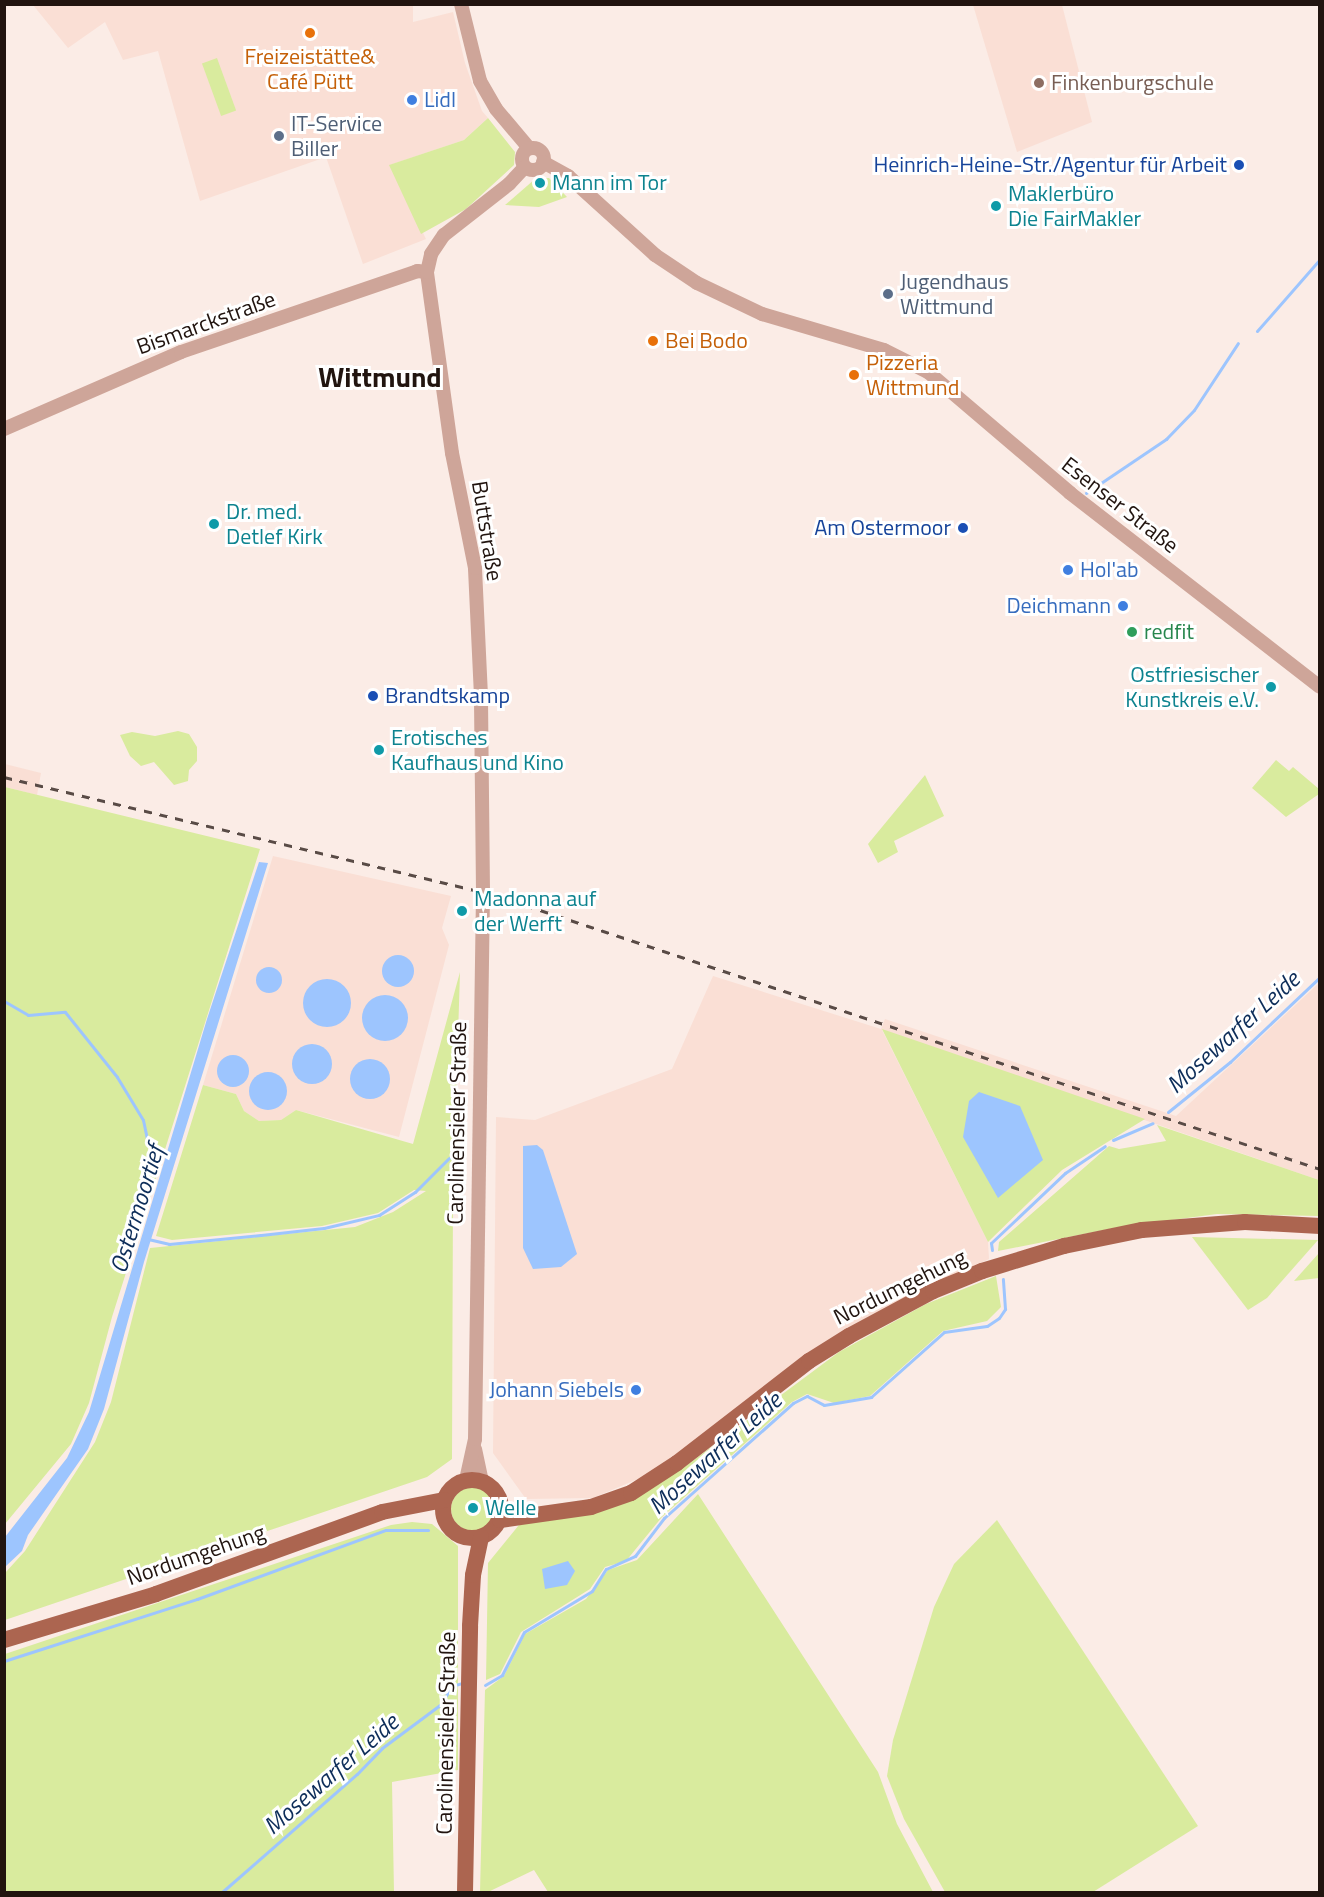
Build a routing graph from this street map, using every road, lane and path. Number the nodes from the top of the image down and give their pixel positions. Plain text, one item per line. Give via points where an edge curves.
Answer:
1 (461, 4) edge
2 (529, 148) junction
3 (543, 162) junction
4 (525, 167) junction
5 (427, 272) junction
6 (4, 429) edge
7 (1320, 687) edge
8 (483, 800) joint
9 (1320, 1226) edge
10 (474, 1480) junction
11 (500, 1500) junction
12 (444, 1508) junction
13 (546, 1511) junction
14 (500, 1520) junction
15 (463, 1536) junction
16 (481, 1537) junction
17 (473, 1575) junction
18 (4, 1640) edge
19 (465, 1893) edge

1 - 2 street via 480,81 496,109
2 - 3 street via 539,150
2 - 4 street via 522,156
3 - 4 street via 536,170
3 - 7 street, Esenser Straße via 568,176 655,255 698,283 762,314 896,355 928,372 1070,493
4 - 5 street via 444,235 431,254
5 - 6 street, Bismarckstraße via 417,271 181,352
5 - 8 street, Buttstraße via 452,453 475,568
8 - 10 street, Carolinensieler Straße
9 - 13 main road, Nordumgehung via 1245,1222 1142,1230 1064,1246 982,1271 912,1302 809,1361 677,1463 631,1493 591,1507
10 - 11 main road
10 - 12 main road via 452,1487
11 - 13 main road, Nordumgehung
11 - 14 main road
12 - 15 main road via 451,1528
12 - 18 main road, Nordumgehung via 382,1512 156,1594
13 - 14 main road, Nordumgehung
14 - 16 main road
15 - 16 main road
15 - 17 main road, Carolinensieler Straße
16 - 17 main road, Carolinensieler Straße
17 - 19 main road, Carolinensieler Straße

